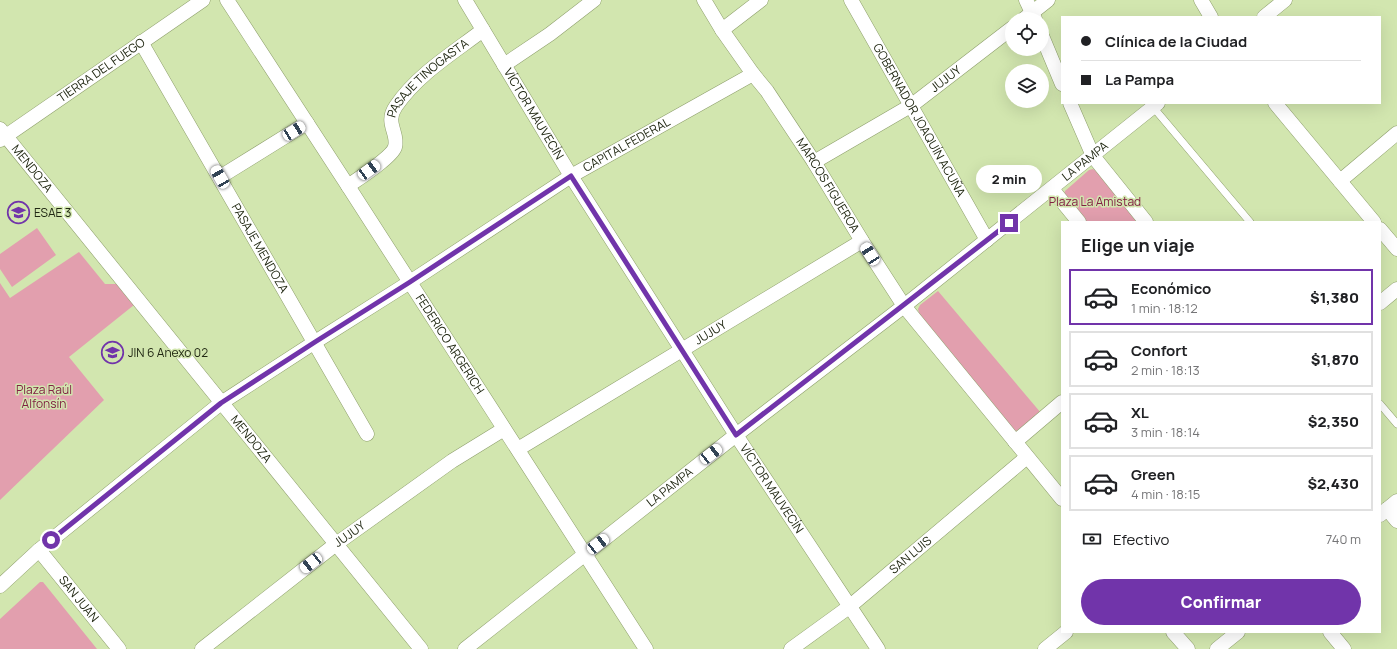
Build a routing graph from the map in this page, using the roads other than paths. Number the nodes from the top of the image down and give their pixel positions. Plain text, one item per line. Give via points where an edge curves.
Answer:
1 (203, 0) edge
2 (227, 0) edge
3 (465, 0) edge
4 (594, 0) edge
5 (704, 0) edge
6 (761, 0) edge
7 (851, 0) edge
8 (1048, 0) edge
9 (1201, 0) edge
10 (1285, 0) edge
11 (1030, 12) edge
12 (1210, 16) edge
13 (1265, 16) edge
14 (483, 30) junction
15 (722, 30) junction
16 (1005, 33) edge
17 (141, 42) junction
18 (1049, 53) edge
19 (504, 65) junction
20 (753, 74) junction
21 (1061, 82) edge
22 (1070, 104) edge
23 (1276, 104) edge
24 (912, 105) junction
25 (1156, 105) edge
26 (307, 124) junction
27 (1397, 134) edge
28 (2, 135) edge
29 (1092, 156) junction
30 (814, 162) junction
31 (571, 176) junction
32 (220, 177) junction
33 (1340, 180) junction
34 (348, 186) junction
35 (1052, 189) junction
36 (1078, 221) edge
37 (1145, 221) edge
38 (1249, 221) edge
39 (1373, 221) edge
40 (1381, 230) edge
41 (987, 240) junction
42 (862, 241) junction
43 (1397, 249) edge
44 (410, 282) junction
45 (1397, 289) edge
46 (1381, 302) edge
47 (904, 306) junction
48 (315, 342) junction
49 (682, 350) junction
50 (221, 403) junction
51 (1061, 403) edge
52 (1381, 405) edge
53 (1397, 424) edge
54 (504, 429) junction
55 (367, 434) dead end
56 (736, 435) junction
57 (1015, 442) junction
58 (518, 449) junction
59 (1027, 457) junction
60 (1061, 497) edge
61 (1388, 509) edge
62 (1397, 521) edge
63 (336, 544) junction
64 (39, 550) junction
65 (585, 554) junction
66 (0, 586) edge
67 (850, 607) junction
68 (1065, 633) edge
69 (1174, 633) edge
70 (1237, 633) edge
71 (1331, 633) edge
72 (119, 649) edge
73 (202, 649) edge
74 (421, 649) edge
75 (465, 649) edge
76 (646, 649) edge
77 (791, 649) edge
78 (878, 649) edge
79 (1045, 649) edge
80 (1188, 649) edge
81 (1217, 649) edge
82 (1344, 649) edge

1 - 17 street, TIERRA DEL FUEGO
2 - 26 street, FEDERICO ARGERICH
3 - 14 street, VÍCTOR MAUVECÍN
4 - 19 street
5 - 15 street, MARCOS FIGUEROA
6 - 15 street
7 - 24 street, GOBERNADOR JOAQUÍN ACUÑA
8 - 11 street
9 - 12 street
10 - 13 street
14 - 19 street, VÍCTOR MAUVECÍN
14 - 34 street, PASAJE TINOGASTA via 421,76 395,106 391,123 396,147 391,155
15 - 20 street, MARCOS FIGUEROA
16 - 24 street, JUJUY
17 - 28 street, TIERRA DEL FUEGO
17 - 32 street, PASAJE MENDOZA
18 - 21 street
19 - 31 street, VÍCTOR MAUVECÍN
20 - 30 street, MARCOS FIGUEROA
20 - 31 street, CAPITAL FEDERAL
22 - 29 street
23 - 33 street
24 - 30 street, JUJUY
24 - 41 street, GOBERNADOR JOAQUÍN ACUÑA
25 - 29 street, LA PAMPA
25 - 38 lane
26 - 32 street
26 - 34 street, FEDERICO ARGERICH
27 - 33 street
28 - 50 street, MENDOZA
29 - 35 street, LA PAMPA
29 - 37 street
30 - 42 street, MARCOS FIGUEROA
31 - 44 street, CAPITAL FEDERAL
31 - 49 street, VÍCTOR MAUVECÍN
32 - 48 street, PASAJE MENDOZA
33 - 39 street
34 - 44 street, FEDERICO ARGERICH
35 - 36 street
35 - 41 street, LA PAMPA
40 - 43 street
41 - 47 street, LA PAMPA
42 - 47 street, MARCOS FIGUEROA
42 - 49 street, JUJUY
44 - 48 street, CAPITAL FEDERAL
44 - 54 street, FEDERICO ARGERICH
45 - 46 street
47 - 56 street, LA PAMPA
47 - 57 street, MARCOS FIGUEROA
48 - 50 street, CAPITAL FEDERAL
48 - 55 street, PASAJE MENDOZA
49 - 56 street, VÍCTOR MAUVECÍN
49 - 58 street, JUJUY
50 - 63 street, MENDOZA
50 - 64 street, CAPITAL FEDERAL
51 - 57 street
52 - 53 lane
54 - 58 street, FEDERICO ARGERICH
54 - 63 street, JUJUY via 452,461
56 - 65 street, LA PAMPA
56 - 67 street, VÍCTOR MAUVECÍN
57 - 59 street, MARCOS FIGUEROA
58 - 65 street, FEDERICO ARGERICH
59 - 60 street, MARCOS FIGUEROA
59 - 67 street, SAN LUIS
61 - 62 street
63 - 73 street, JUJUY
63 - 74 street, MENDOZA
64 - 66 street, CAPITAL FEDERAL
64 - 72 street, SAN JUAN
65 - 75 street, LA PAMPA
65 - 76 street, FEDERICO ARGERICH
67 - 77 street, SAN LUIS
67 - 78 street, VÍCTOR MAUVECÍN
68 - 79 street
69 - 80 street
70 - 81 street
71 - 82 street

